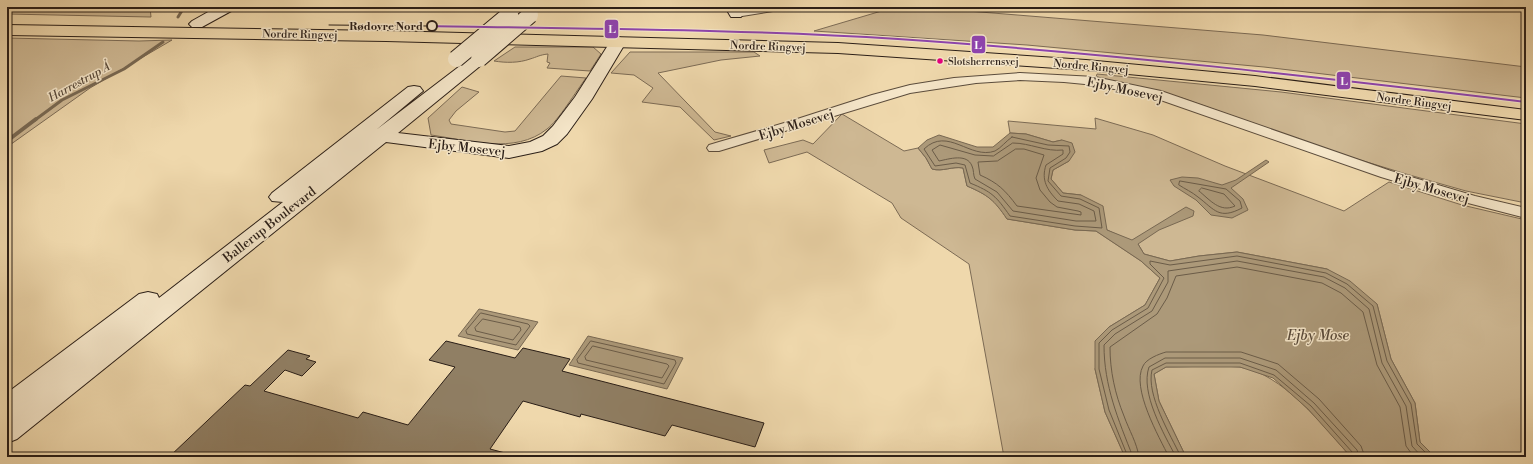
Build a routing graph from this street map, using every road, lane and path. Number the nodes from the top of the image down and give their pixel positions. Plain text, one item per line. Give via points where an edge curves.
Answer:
1 (228, 7) edge
2 (779, 7) edge
3 (513, 10) edge
4 (734, 10) edge
5 (534, 11) edge
6 (7, 19) edge
7 (198, 24) junction
8 (7, 30) edge
9 (618, 42) junction
10 (1526, 106) edge
11 (1526, 115) edge
12 (359, 133) junction
13 (380, 137) junction
14 (714, 148) dead end
15 (1526, 213) edge
16 (7, 408) edge
17 (7, 431) edge

1 - 7 street
2 - 4 street
3 - 12 street, Ballerup Boulevard, bridge via 456,59
5 - 13 street, Ballerup Boulevard, bridge via 479,59
6 - 7 main road, Nordre Ringvej
7 - 10 main road, Nordre Ringvej via 874,42 1185,67
8 - 9 main road, Nordre Ringvej via 236,32
9 - 11 main road, Nordre Ringvej via 838,48 1063,63 1255,81
9 - 13 street, Ejby Mosevej via 583,99 560,130 550,140 535,147 510,152
12 - 13 street, Ejby Mosevej
12 - 16 street, Ballerup Boulevard
13 - 17 street, Ballerup Boulevard
14 - 15 street, Ejby Mosevej via 888,94 939,83 1017,76 1066,78 1138,89 1189,104 1386,174

